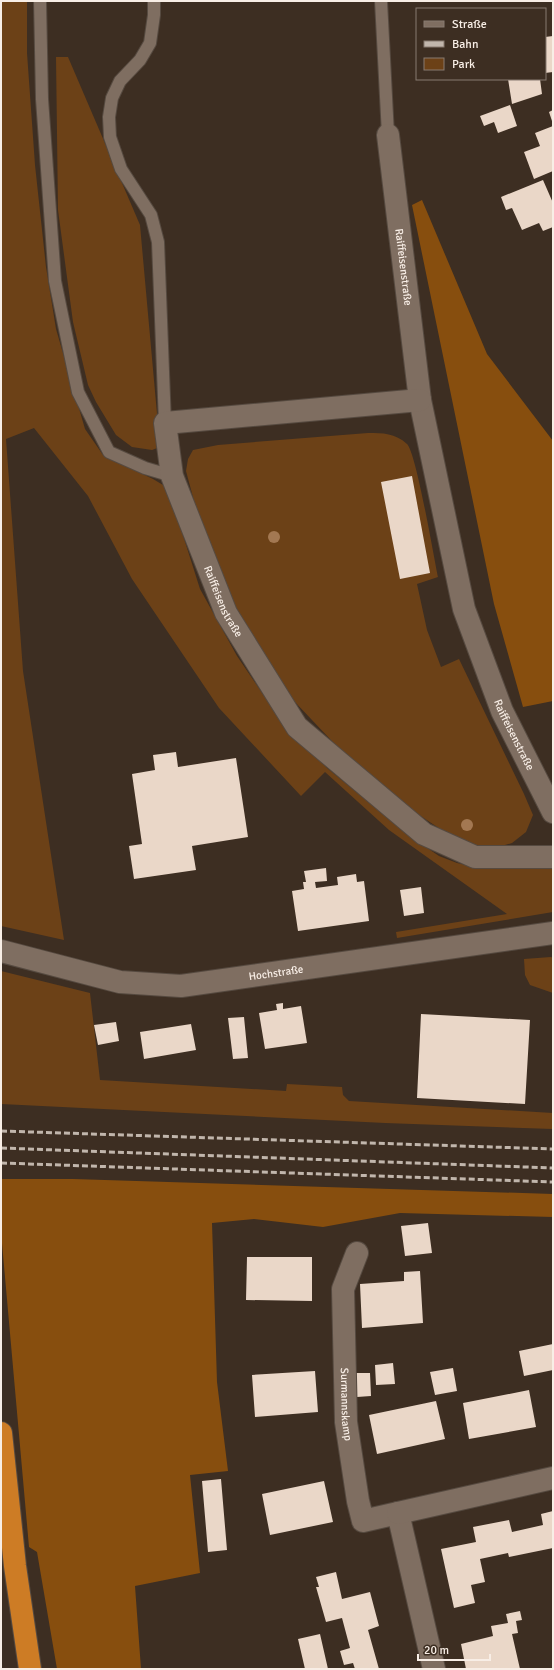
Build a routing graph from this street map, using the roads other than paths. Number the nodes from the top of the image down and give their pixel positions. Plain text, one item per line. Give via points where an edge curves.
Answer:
1 (40, 1) edge
2 (154, 1) edge
3 (381, 1) edge
4 (388, 135) joint
5 (420, 400) junction
6 (165, 423) junction
7 (172, 476) junction
8 (553, 812) edge
9 (553, 857) edge
10 (553, 933) edge
11 (1, 951) edge
12 (357, 1253) dead end
13 (1, 1433) edge
14 (553, 1478) edge
15 (398, 1513) junction
16 (30, 1669) edge
17 (434, 1669) edge

1 - 7 lane via 42,99 55,281 78,392 109,452 145,468
2 - 6 lane via 150,43 140,60 120,81 112,98 109,117 110,137 121,169 150,215 158,242
3 - 4 lane
4 - 5 street, Raiffeisenstraße
5 - 6 street
5 - 8 street, Raiffeisenstraße via 464,609 502,711
6 - 7 street, Raiffeisenstraße
7 - 9 street, Raiffeisenstraße via 226,613 297,727 424,834 475,857
10 - 11 street, Hochstraße via 181,986 120,982
12 - 15 street, Surmannskamp via 343,1289 348,1438 363,1521
13 - 16 highway via 15,1566
14 - 15 street, Surmannskamp
15 - 17 street

